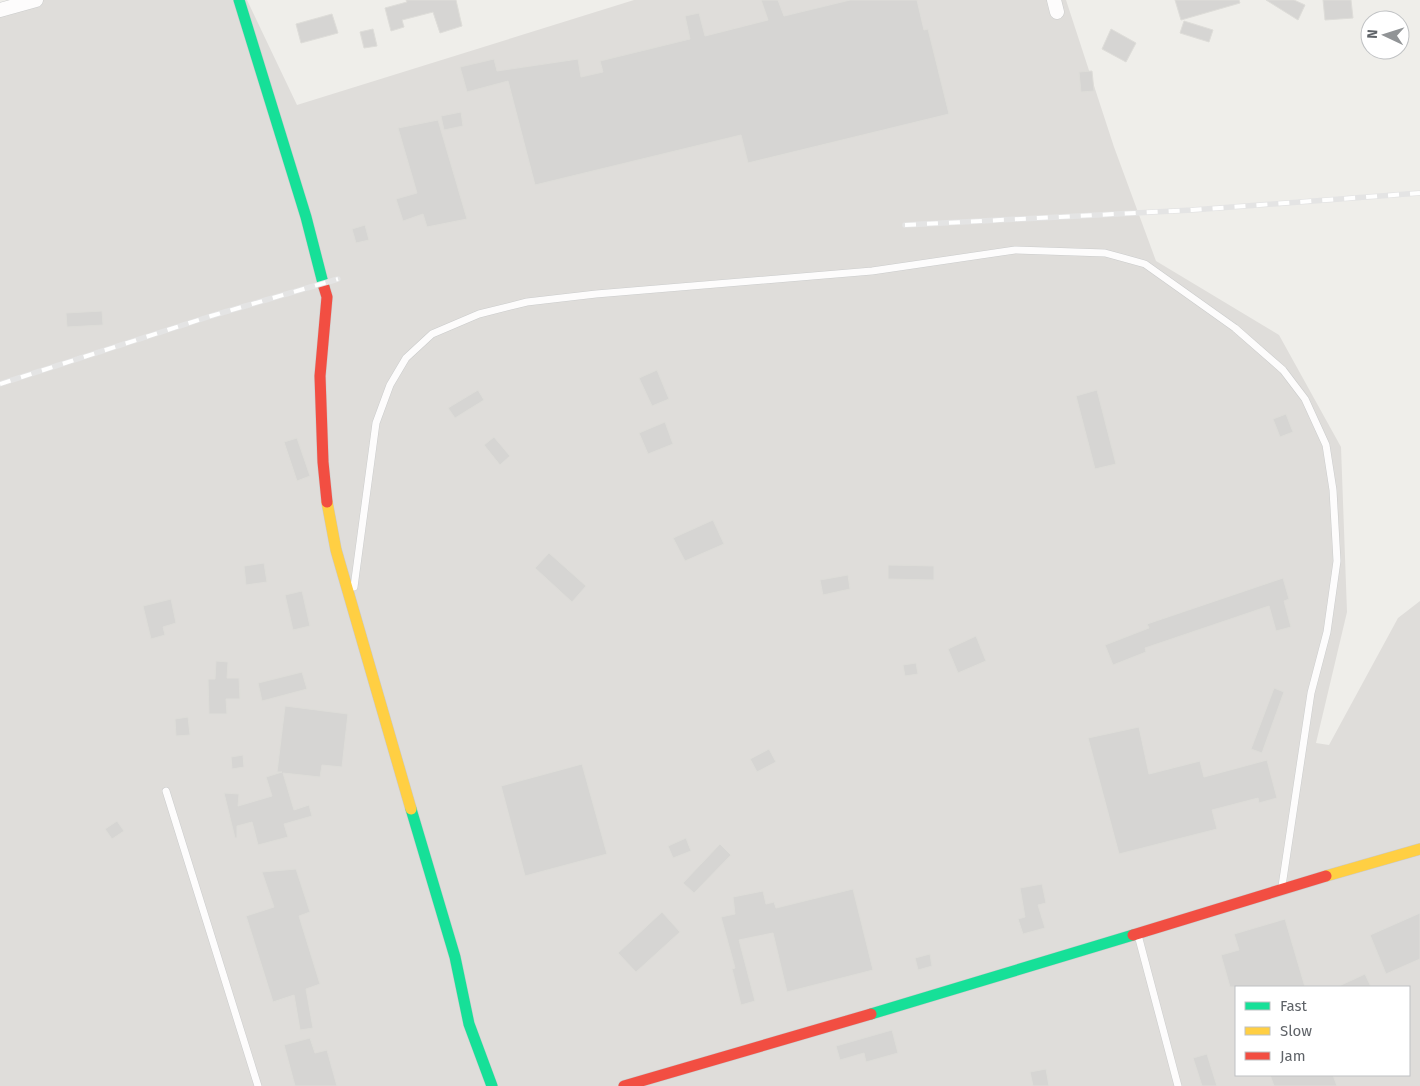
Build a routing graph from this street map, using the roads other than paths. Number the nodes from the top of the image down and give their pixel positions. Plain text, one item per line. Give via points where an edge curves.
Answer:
1 (36, 0) edge
2 (239, 0) edge
3 (0, 10) edge
4 (351, 606) junction
5 (166, 791) dead end
6 (1420, 849) edge
7 (1281, 889) junction
8 (1138, 935) junction
9 (258, 1086) edge
10 (492, 1086) edge
11 (624, 1086) edge
12 (1178, 1086) edge

1 - 3 street
2 - 4 street via 306,217 327,297 320,376 323,462 329,518
4 - 7 lane via 375,430 390,385 406,358 432,334 479,314 527,302 872,271 1015,250 1105,253 1144,264 1235,328 1283,370 1305,399 1326,445 1333,490 1337,561 1327,632 1308,712
4 - 10 street via 454,957 469,1024
5 - 9 lane
6 - 7 street
7 - 8 street
8 - 11 street
8 - 12 lane

